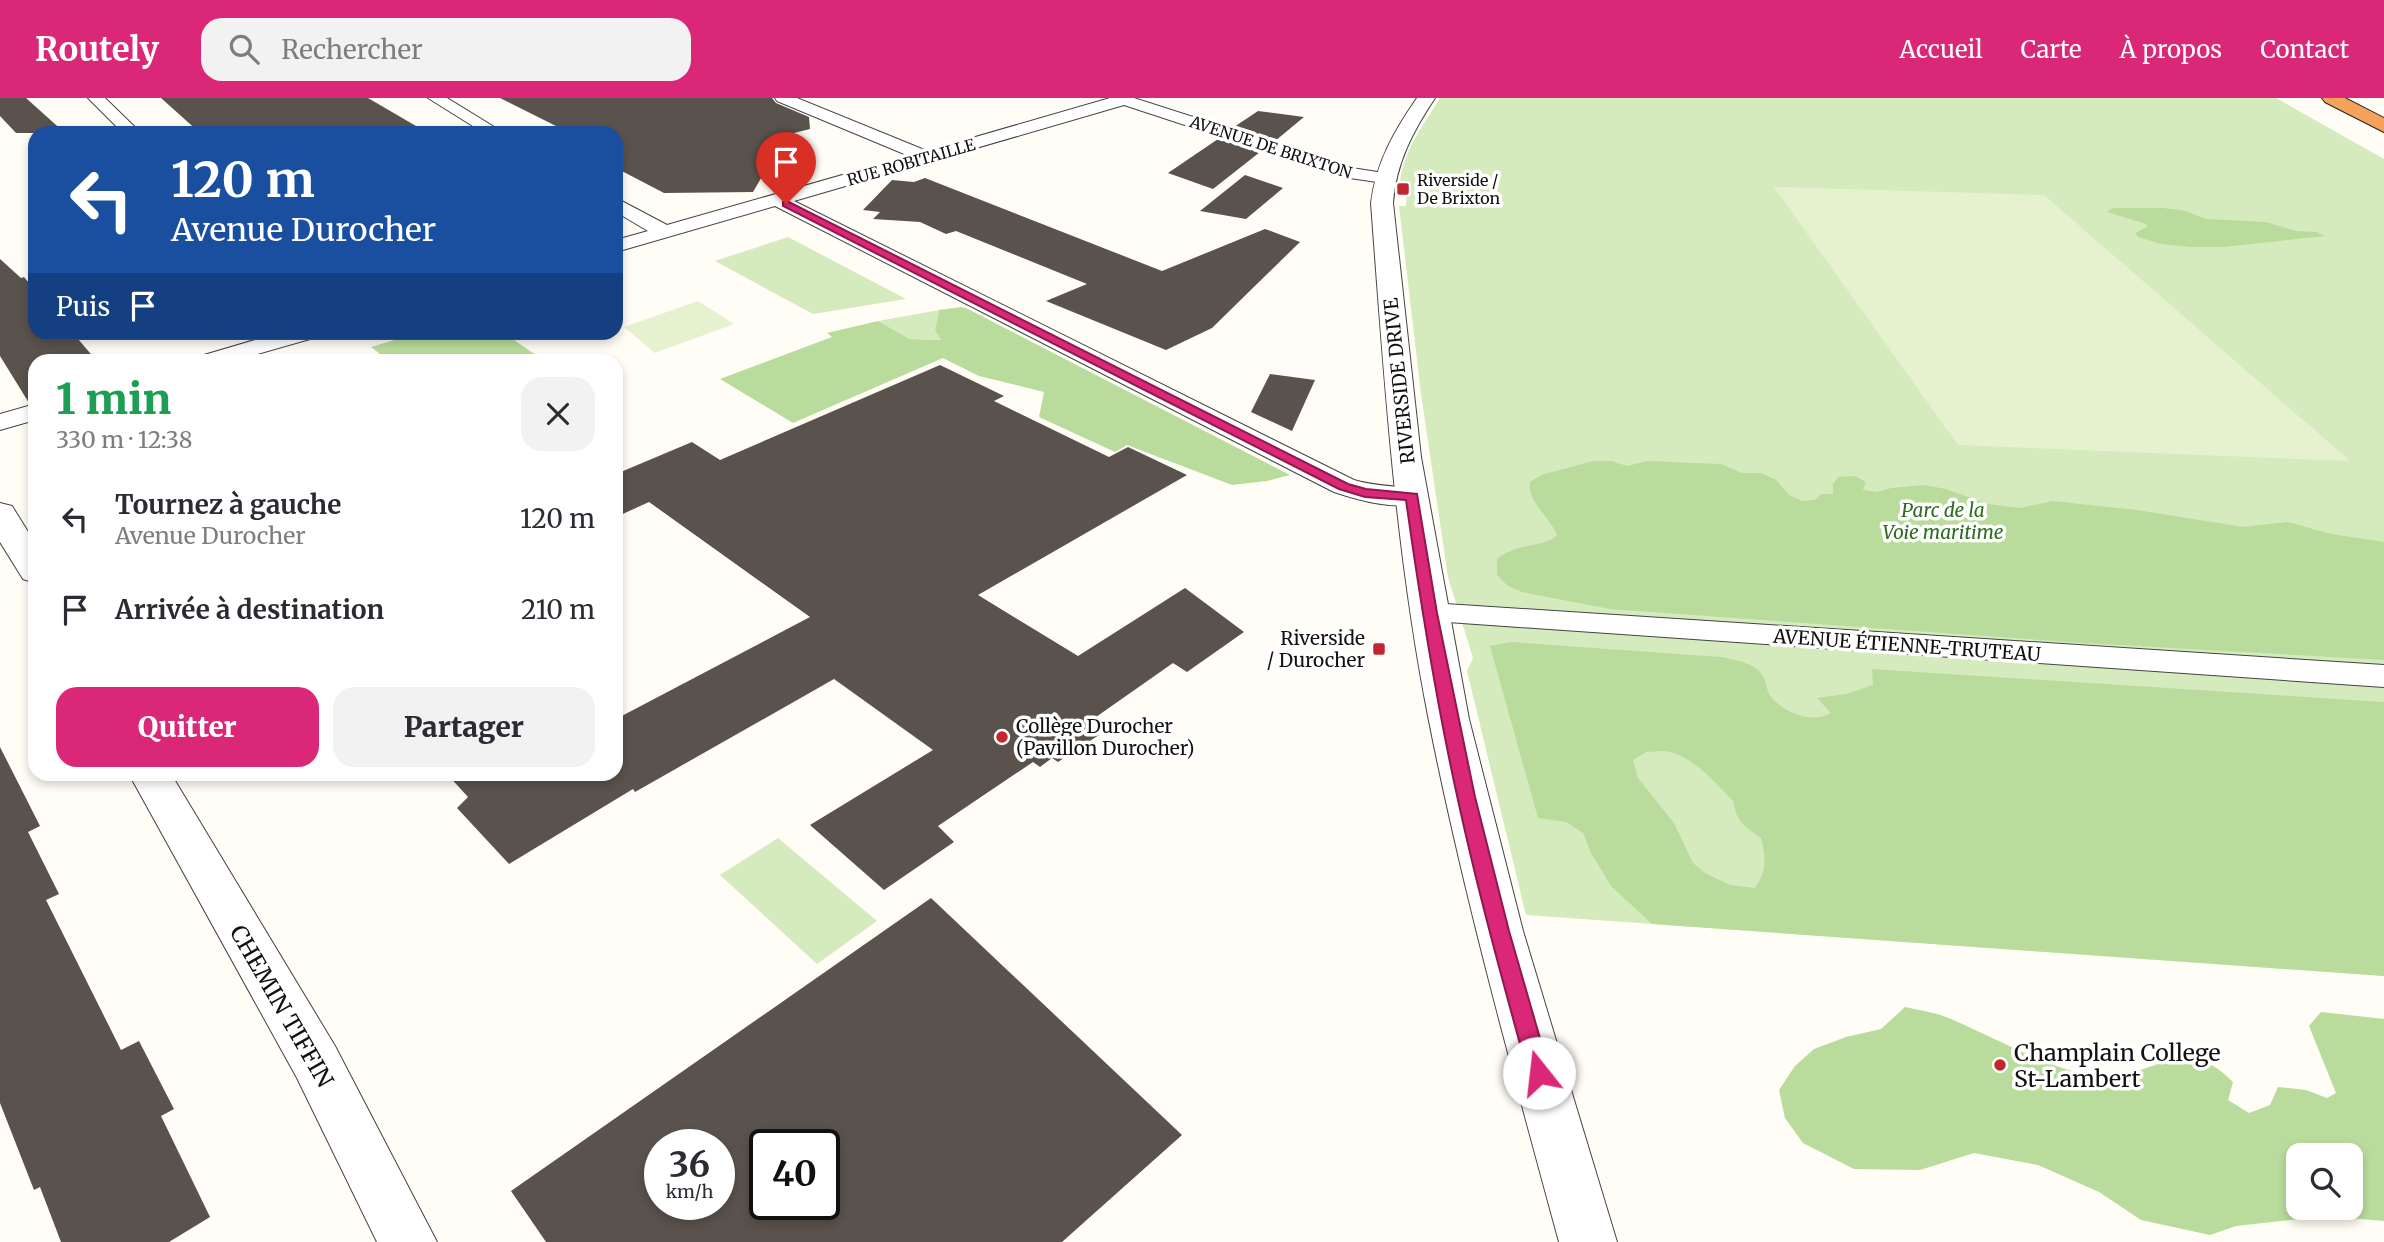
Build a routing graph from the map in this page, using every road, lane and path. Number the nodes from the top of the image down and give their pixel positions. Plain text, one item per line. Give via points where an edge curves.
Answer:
1 (96, 98) edge
2 (436, 98) edge
3 (782, 98) edge
4 (1426, 98) edge
5 (2332, 98) edge
6 (1121, 99) edge
7 (126, 126) edge
8 (484, 126) edge
9 (2384, 126) edge
10 (926, 157) junction
11 (1384, 178) junction
12 (777, 200) junction
13 (623, 208) edge
14 (665, 232) junction
15 (623, 244) edge
16 (281, 340) edge
17 (233, 354) edge
18 (28, 414) edge
19 (0, 422) edge
20 (1412, 497) junction
21 (0, 513) edge
22 (28, 560) edge
23 (1430, 613) junction
24 (2384, 676) edge
25 (154, 781) edge
26 (408, 1242) edge
27 (1588, 1242) edge

1 - 7 street
2 - 8 street
3 - 10 street
4 - 11 street, RIVERSIDE DRIVE via 1403,134
5 - 9 highway
6 - 10 street, RUE ROBITAILLE
6 - 11 street, AVENUE DE BRIXTON via 1349,173
10 - 12 street, RUE ROBITAILLE
11 - 20 street, RIVERSIDE DRIVE via 1385,255
12 - 14 street, RUE ROBITAILLE
12 - 20 street via 1344,486 1365,493
13 - 14 street
14 - 15 street, RUE ROBITAILLE
16 - 17 street
18 - 19 street
20 - 23 street, RIVERSIDE DRIVE
21 - 22 street
23 - 24 street, AVENUE ÉTIENNE-TRUTEAU
23 - 27 street, RIVERSIDE DRIVE via 1466,797 1499,931
25 - 26 street, CHEMIN TIFFIN via 316,1062

